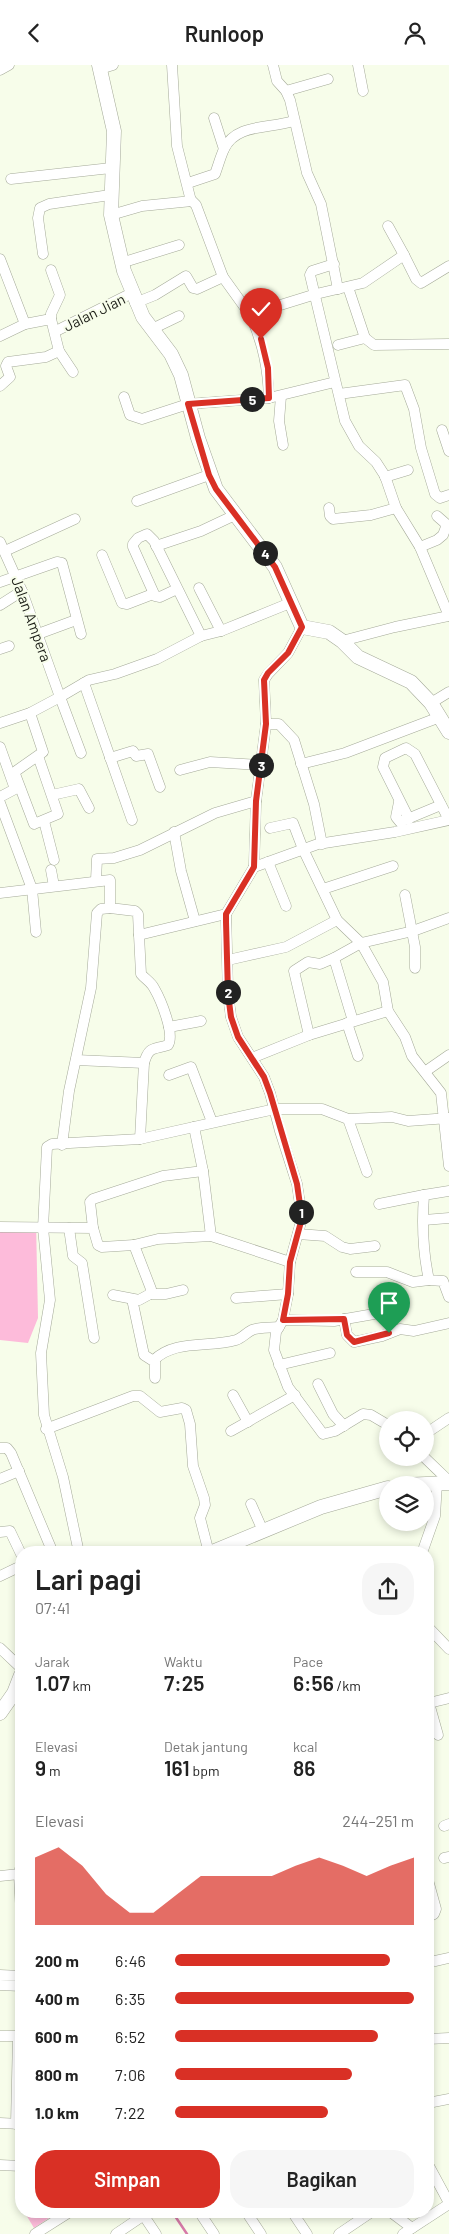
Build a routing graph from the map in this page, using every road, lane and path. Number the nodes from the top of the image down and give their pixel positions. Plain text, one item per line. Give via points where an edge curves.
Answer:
1 (9, 65) edge
2 (172, 65) edge
3 (273, 65) edge
4 (358, 65) edge
5 (104, 66) edge
6 (0, 70) edge
7 (328, 79) dead end
8 (286, 91) junction
9 (363, 91) dead end
10 (214, 118) dead end
11 (293, 121) junction
12 (224, 149) junction
13 (112, 168) junction
14 (11, 179) dead end
15 (188, 183) junction
16 (110, 195) junction
17 (191, 201) junction
18 (111, 215) junction
19 (388, 226) dead end
20 (179, 245) dead end
21 (43, 254) dead end
22 (404, 255) junction
23 (0, 259) edge
24 (122, 263) junction
25 (334, 264) junction
26 (449, 266) edge
27 (51, 270) dead end
28 (223, 277) junction
29 (343, 288) junction
30 (316, 294) junction
31 (134, 298) junction
32 (179, 316) dead end
33 (251, 316) junction
34 (51, 319) junction
35 (25, 324) junction
36 (152, 329) junction
37 (56, 331) junction
38 (0, 334) edge
39 (365, 338) junction
40 (449, 344) edge
41 (338, 345) dead end
42 (59, 351) junction
43 (73, 372) dead end
44 (335, 382) junction
45 (0, 385) edge
46 (339, 394) junction
47 (281, 396) junction
48 (124, 397) dead end
49 (269, 398) junction
50 (188, 404) junction
51 (442, 429) dead end
52 (283, 445) dead end
53 (449, 451) edge
54 (408, 470) dead end
55 (209, 475) junction
56 (385, 477) junction
57 (449, 495) edge
58 (137, 501) dead end
59 (329, 508) dead end
60 (396, 508) junction
61 (235, 515) junction
62 (437, 516) dead end
63 (75, 519) dead end
64 (2, 546) edge
65 (156, 546) junction
66 (420, 547) junction
67 (102, 555) dead end
68 (16, 577) junction
69 (0, 582) edge
70 (199, 588) dead end
71 (177, 589) junction
72 (22, 591) junction
73 (153, 594) junction
74 (290, 603) junction
75 (0, 605) edge
76 (449, 616) edge
77 (76, 620) junction
78 (302, 627) junction
79 (221, 631) junction
80 (38, 634) junction
81 (81, 634) dead end
82 (201, 636) junction
83 (342, 641) junction
84 (84, 683) junction
85 (449, 692) edge
86 (60, 697) junction
87 (430, 703) junction
88 (30, 713) junction
89 (440, 717) junction
90 (0, 723) edge
91 (266, 724) junction
92 (449, 732) edge
93 (0, 747) edge
94 (81, 753) dead end
95 (38, 757) junction
96 (110, 758) junction
97 (301, 764) junction
98 (261, 765) junction
99 (180, 770) dead end
100 (160, 787) dead end
101 (52, 795) junction
102 (0, 797) edge
103 (256, 801) junction
104 (0, 803) edge
105 (441, 805) junction
106 (89, 808) dead end
107 (449, 820) edge
108 (44, 821) junction
109 (132, 821) dead end
110 (270, 828) dead end
111 (174, 831) junction
112 (322, 843) junction
113 (303, 849) junction
114 (268, 862) junction
115 (393, 866) dead end
116 (254, 867) junction
117 (96, 880) junction
118 (54, 886) junction
119 (32, 889) junction
120 (323, 889) junction
121 (0, 893) edge
122 (405, 895) dead end
123 (286, 907) dead end
124 (110, 908) junction
125 (226, 914) junction
126 (449, 918) edge
127 (338, 920) junction
128 (196, 921) junction
129 (413, 931) junction
130 (36, 932) dead end
131 (139, 935) junction
132 (361, 943) junction
133 (334, 958) junction
134 (228, 960) junction
135 (415, 968) dead end
136 (388, 1011) junction
137 (201, 1021) dead end
138 (350, 1022) junction
139 (169, 1027) junction
140 (309, 1035) junction
141 (449, 1055) edge
142 (252, 1057) junction
143 (358, 1057) dead end
144 (76, 1060) junction
145 (144, 1063) junction
146 (426, 1071) junction
147 (169, 1075) dead end
148 (274, 1109) junction
149 (446, 1118) edge
150 (348, 1119) junction
151 (212, 1123) junction
152 (194, 1127) junction
153 (140, 1139) junction
154 (62, 1145) junction
155 (449, 1166) edge
156 (203, 1171) junction
157 (367, 1172) dead end
158 (449, 1191) edge
159 (424, 1195) junction
160 (379, 1203) dead end
161 (449, 1219) edge
162 (424, 1221) junction
163 (0, 1227) edge
164 (43, 1228) junction
165 (69, 1228) junction
166 (93, 1228) junction
167 (298, 1234) junction
168 (212, 1237) junction
169 (134, 1245) junction
170 (374, 1246) dead end
171 (290, 1262) junction
172 (356, 1272) dead end
173 (429, 1279) junction
174 (183, 1290) dead end
175 (150, 1294) junction
176 (288, 1294) junction
177 (449, 1294) edge
178 (113, 1295) dead end
179 (236, 1298) dead end
180 (132, 1299) junction
181 (374, 1314) dead end
182 (344, 1319) junction
183 (449, 1323) edge
184 (281, 1324) junction
185 (94, 1338) dead end
186 (330, 1353) dead end
187 (154, 1360) junction
188 (279, 1365) junction
189 (155, 1378) dead end
190 (318, 1384) dead end
191 (233, 1395) dead end
192 (295, 1395) junction
193 (449, 1418) edge
194 (379, 1420) edge
195 (248, 1422) junction
196 (344, 1426) junction
197 (434, 1428) edge
198 (46, 1429) junction
199 (231, 1431) dead end
200 (0, 1448) edge
201 (432, 1466) edge
202 (19, 1471) junction
203 (0, 1479) edge
204 (445, 1482) edge
205 (379, 1491) edge
206 (251, 1504) dead end
207 (263, 1531) junction
208 (0, 1532) edge
209 (17, 1546) edge
210 (50, 1546) edge
211 (77, 1546) edge
212 (208, 1546) edge
213 (227, 1546) edge
214 (424, 1546) edge
215 (15, 1569) edge
216 (0, 1576) edge
217 (434, 1632) edge
218 (447, 1644) edge
219 (0, 1648) edge
220 (15, 1662) edge
221 (449, 1698) edge
222 (15, 1699) edge
223 (434, 1699) edge
224 (0, 1713) edge
225 (434, 1721) edge
226 (438, 1735) dead end
227 (15, 1871) edge
228 (0, 1876) edge
229 (434, 1902) edge
230 (434, 1914) edge
231 (449, 1958) edge
232 (435, 1961) dead end
233 (0, 1975) edge
234 (15, 1976) edge
235 (0, 1985) edge
236 (15, 1986) edge
237 (0, 2036) edge
238 (15, 2036) edge
239 (449, 2038) edge
240 (434, 2039) edge
241 (449, 2099) edge
242 (434, 2101) edge
243 (0, 2123) edge
244 (15, 2124) edge
245 (0, 2165) edge
246 (15, 2166) edge
247 (434, 2175) edge
248 (449, 2204) edge
249 (434, 2214) edge
250 (60, 2218) edge
251 (137, 2218) edge
252 (147, 2218) edge
253 (203, 2218) edge
254 (250, 2218) edge
255 (299, 2218) edge
256 (363, 2218) edge
257 (396, 2218) edge
258 (428, 2218) edge
259 (408, 2232) edge
260 (35, 2234) edge
261 (116, 2234) edge
262 (156, 2234) edge
263 (214, 2234) edge
264 (261, 2234) edge
265 (307, 2234) edge
266 (339, 2234) edge

1 - 6 street
2 - 15 street via 177,146
3 - 8 street via 277,81
4 - 9 street
5 - 13 street via 114,131
7 - 8 street
8 - 11 street
10 - 12 street
11 - 12 street via 243,131
11 - 25 street via 307,173 320,204
12 - 15 street via 215,175
13 - 14 street
13 - 16 street
15 - 17 street
16 - 18 street
16 - 21 street via 40,208 38,217
17 - 18 street via 142,206
17 - 28 street via 196,205
18 - 24 street
19 - 22 street
20 - 24 street
22 - 26 street via 421,283
22 - 29 street via 363,283
23 - 35 street
24 - 31 street
25 - 29 street
25 - 30 street via 310,272
27 - 34 street via 60,295
28 - 31 street, Jalan Jian via 197,289 186,277 155,295
28 - 33 street
29 - 30 street
29 - 39 street
30 - 33 street
30 - 44 street
31 - 36 street
31 - 37 street, Jalan Jian
32 - 36 street
33 - 49 street via 268,368
34 - 35 street
34 - 37 street
35 - 38 street
36 - 50 street via 176,364
37 - 42 street
39 - 40 street via 374,345
39 - 41 street
42 - 43 street
42 - 45 street via 41,358 8,362 6,366 10,377
44 - 46 street
44 - 47 street
46 - 56 street via 343,415 352,435
46 - 57 street via 405,385 435,494 440,498
47 - 49 street
47 - 52 street via 279,421
48 - 50 street via 130,415 136,419
49 - 50 street
50 - 55 street
51 - 53 street
54 - 56 street
55 - 58 street
55 - 61 street
56 - 60 street
59 - 60 street via 333,519 371,515
60 - 66 street
61 - 65 street
61 - 74 street via 275,567
62 - 66 street via 445,523 443,535
63 - 64 street
64 - 68 street, Jalan Ampera
65 - 71 street
65 - 73 street via 147,534 133,544
66 - 76 street
67 - 73 street via 122,603
68 - 69 street
68 - 72 street, Jalan Ampera
68 - 77 street via 62,563
70 - 79 street
71 - 73 street via 160,597
71 - 82 street
72 - 75 street
72 - 80 street, Jalan Ampera
74 - 78 street
74 - 79 street
76 - 83 street
77 - 80 street
77 - 81 street
78 - 83 street via 328,633
78 - 91 street via 288,653 264,680
79 - 82 street
80 - 86 street, Jalan Ampera
82 - 84 street via 157,659
83 - 87 street via 358,657 411,682
84 - 86 street
84 - 96 street
85 - 87 street
86 - 88 street
86 - 94 street, Jalan Ampera
87 - 89 street
88 - 90 street
88 - 95 street via 43,749
89 - 92 street
89 - 97 street via 345,753
91 - 97 street via 279,724 291,735
91 - 98 street
93 - 102 street via 15,789
95 - 101 street
95 - 108 street via 15,774 31,821 36,824
96 - 100 street via 133,751 136,756 148,754
96 - 109 street
97 - 112 street via 319,820
98 - 99 street via 210,762
98 - 103 street
101 - 106 street via 79,789
101 - 108 street via 58,814
103 - 111 street
103 - 116 street
104 - 119 street
105 - 105 street via 415,754 406,748 385,758 383,767 409,819
105 - 107 street
107 - 112 street
108 - 118 street
110 - 113 street via 293,823
111 - 117 street via 140,850 114,858 97,859
111 - 128 street via 181,871
112 - 113 street
113 - 114 street
113 - 120 street
114 - 116 street
114 - 123 street
115 - 120 street
116 - 125 street
117 - 118 street
117 - 124 street via 111,882
118 - 119 street
119 - 121 street
119 - 130 street
120 - 127 street
122 - 129 street
124 - 131 street via 135,911
124 - 144 street via 97,913 91,988
125 - 128 street
125 - 134 street
126 - 129 street
127 - 132 street
127 - 134 street via 286,947
128 - 131 street
129 - 132 street
129 - 135 street
131 - 139 street via 141,974 154,988
132 - 133 street
132 - 136 street via 382,982
133 - 138 street
133 - 140 street via 320,964 308,962 294,971
134 - 142 street via 231,1017 238,1037
136 - 138 street
136 - 146 street via 405,1037 412,1056
137 - 139 street
138 - 140 street
138 - 143 street
139 - 145 street via 170,1043 148,1051
140 - 142 street
141 - 146 street
142 - 148 street via 264,1077
144 - 145 street
144 - 154 street
145 - 153 street
146 - 149 street via 441,1093
147 - 151 street via 191,1067
148 - 150 street via 322,1109
148 - 151 street
148 - 167 street via 299,1195 302,1218
149 - 150 street via 408,1121 392,1117
149 - 155 street
150 - 157 street
151 - 152 street
152 - 153 street
152 - 156 street
153 - 154 street
154 - 164 street via 47,1147
156 - 166 street via 163,1177 92,1199
156 - 168 street
158 - 159 street
159 - 160 street
159 - 162 street
161 - 162 street
162 - 173 street
163 - 164 street
164 - 165 street
164 - 198 street via 50,1300 41,1353
165 - 166 street
165 - 185 street via 73,1256 82,1263
166 - 169 street via 99,1246
167 - 170 street via 324,1236 350,1249
167 - 171 street
168 - 169 street via 158,1239
168 - 171 street
169 - 175 street via 151,1289
171 - 176 street
172 - 173 street via 387,1272 413,1282
173 - 177 street via 443,1281
174 - 175 street
175 - 180 street via 145,1298
176 - 179 street
176 - 184 street
178 - 180 street
180 - 187 street via 144,1355
181 - 182 street
182 - 183 street via 347,1335 354,1342 400,1329 414,1331
182 - 184 street
184 - 187 street via 257,1329 227,1342 179,1347 162,1353
184 - 188 street via 274,1350
186 - 188 street
187 - 189 street
188 - 192 street
190 - 196 street via 333,1413
191 - 195 street
192 - 195 street
192 - 196 street via 323,1434
193 - 197 street
194 - 196 street via 364,1413
195 - 199 street
198 - 211 street via 62,1477
198 - 212 street via 133,1396 140,1396 160,1411 186,1410 193,1466 204,1498 200,1518
200 - 202 street via 7,1448
201 - 204 street
202 - 203 street
202 - 210 street
204 - 214 street
205 - 207 street via 321,1507
206 - 207 street
207 - 213 street
208 - 209 street via 10,1531
215 - 216 street
217 - 218 street
219 - 220 street
221 - 223 street
222 - 224 street
225 - 226 street
227 - 228 street
229 - 230 street
231 - 232 street
233 - 234 street
235 - 236 street
237 - 238 street
239 - 240 street
241 - 242 street
243 - 244 street
245 - 246 street
247 - 248 street
248 - 249 street
250 - 260 street
251 - 261 street
252 - 262 street
253 - 263 street
254 - 264 street
255 - 265 street
256 - 266 street
257 - 259 street
258 - 259 street

